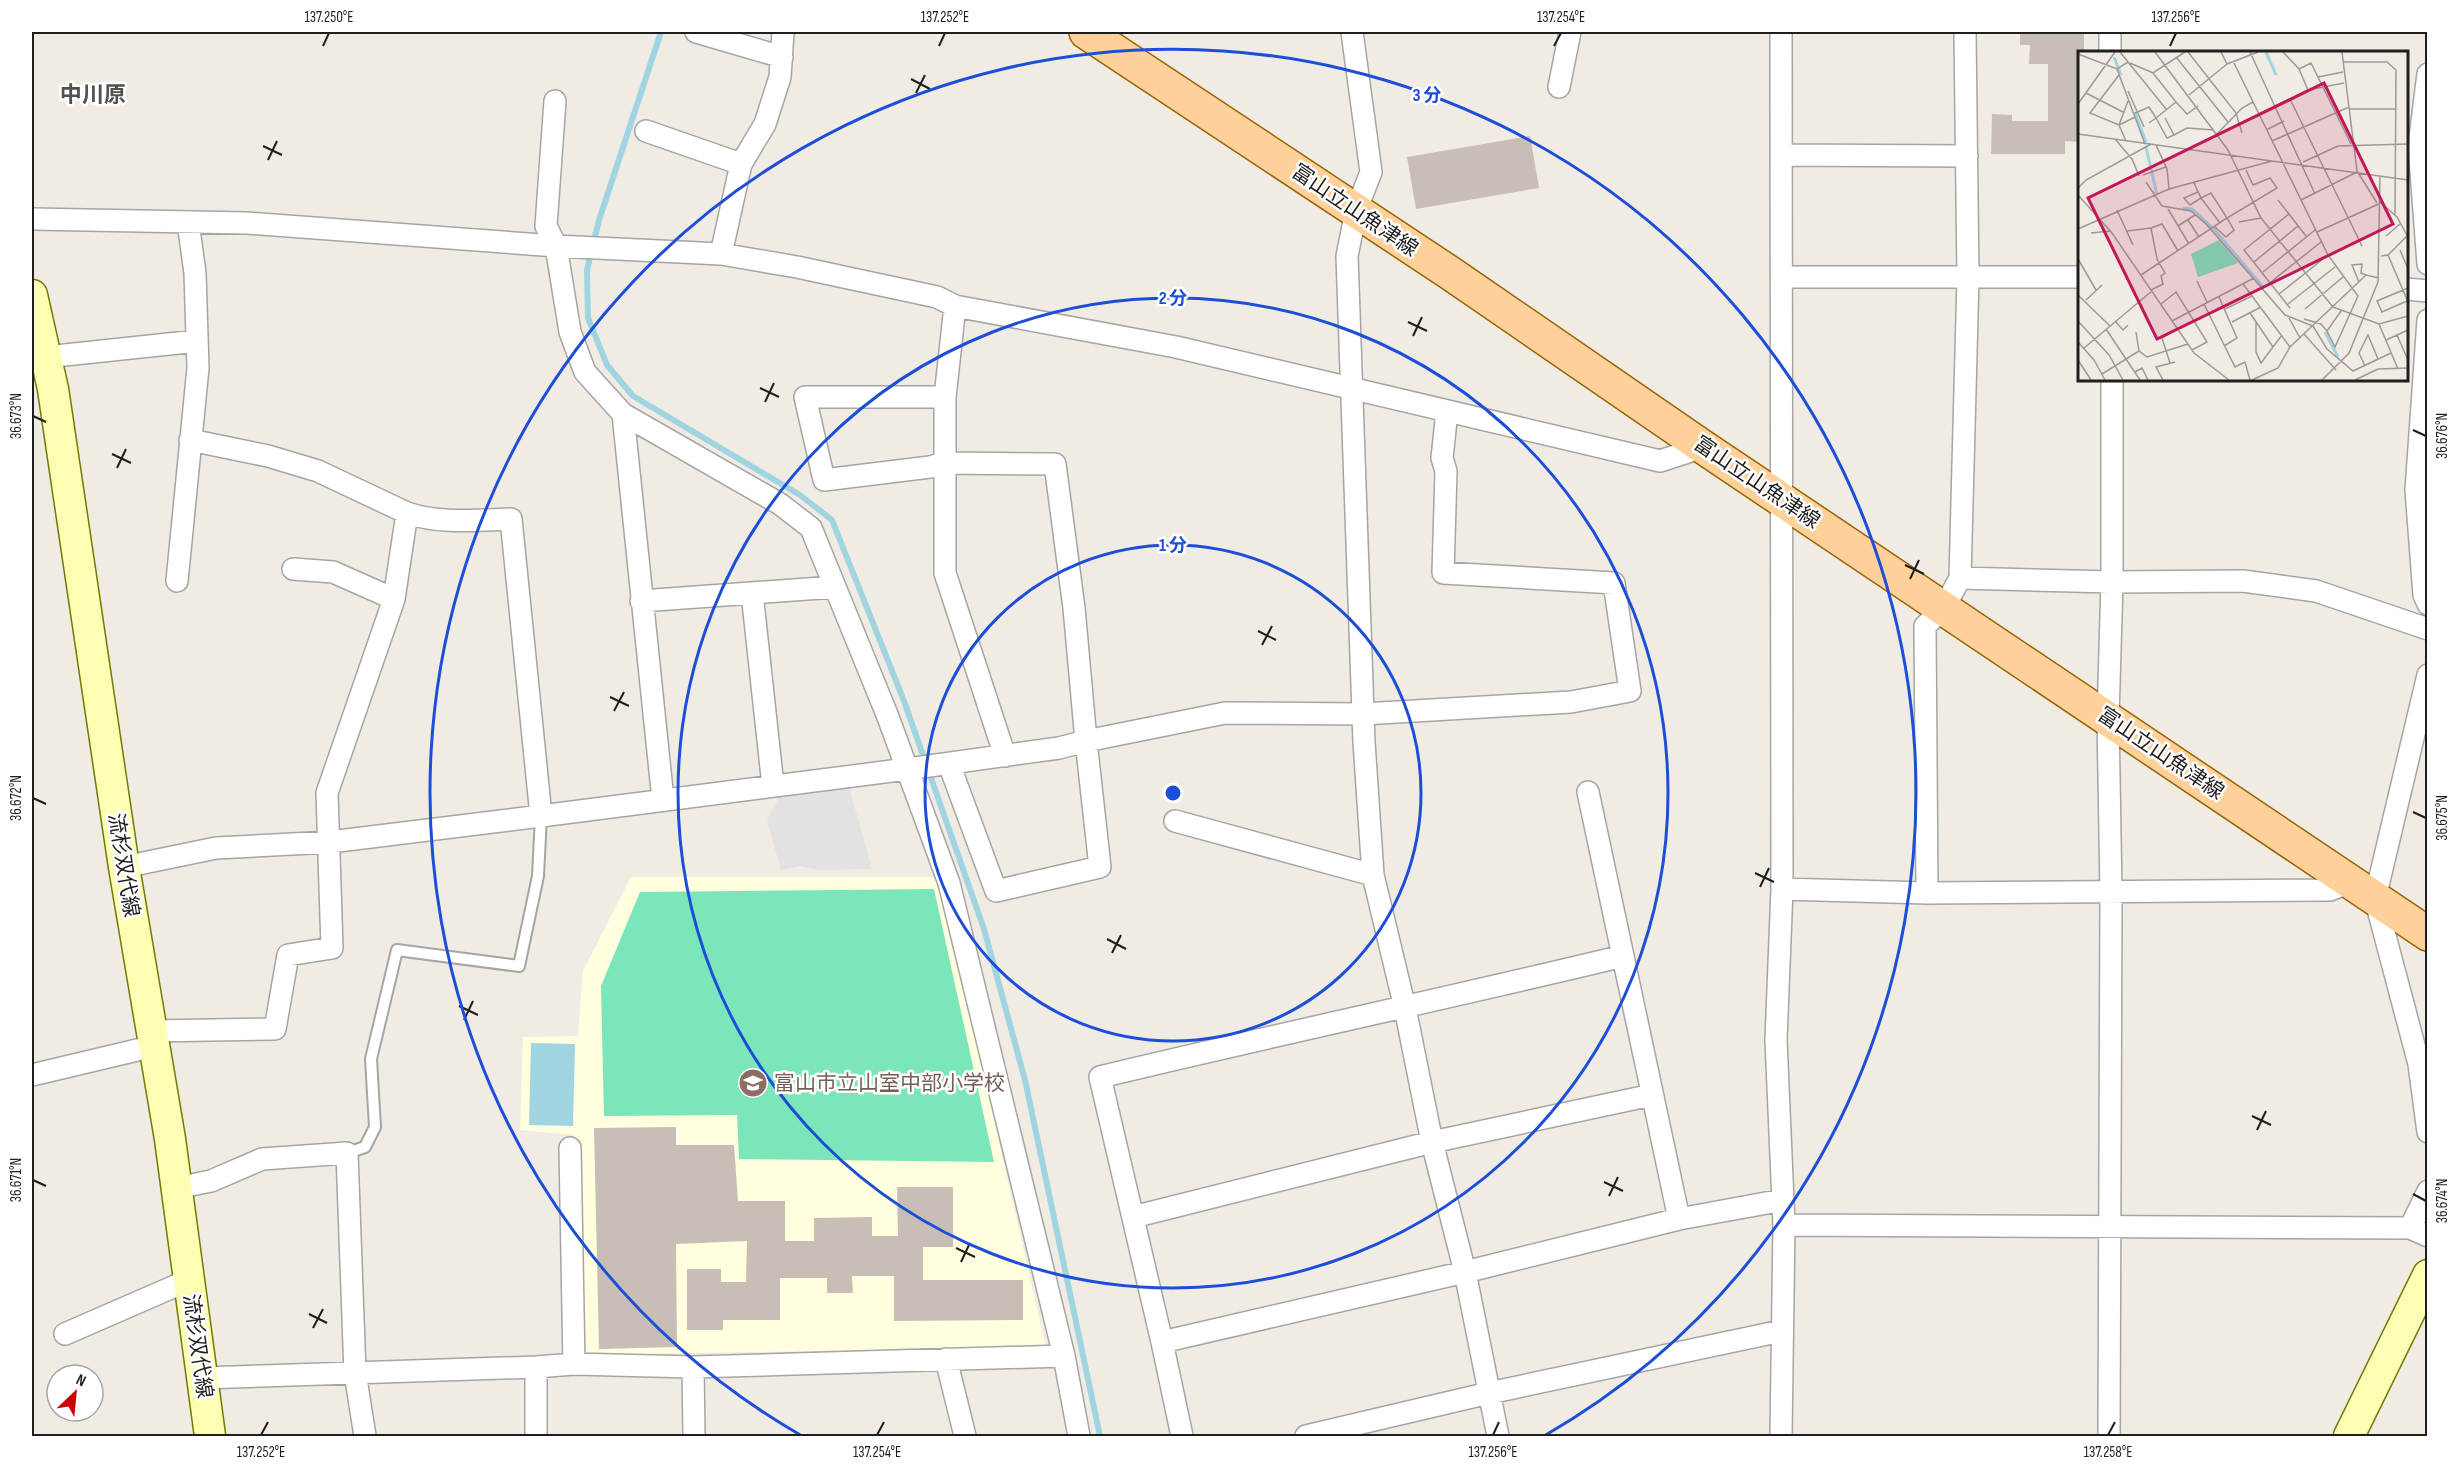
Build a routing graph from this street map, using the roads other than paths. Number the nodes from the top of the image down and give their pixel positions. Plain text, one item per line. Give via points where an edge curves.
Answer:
1 (696, 32) edge
2 (783, 32) edge
3 (1086, 32) edge
4 (1352, 32) edge
5 (1570, 32) edge
6 (1781, 32) edge
7 (1965, 32) edge
8 (2110, 32) edge
9 (2110, 51) edge
10 (782, 57) junction
11 (2427, 74) edge
12 (1559, 87) dead end
13 (555, 101) dead end
14 (646, 131) dead end
15 (1782, 155) junction
16 (1967, 156) junction
17 (741, 164) junction
18 (1356, 211) junction
19 (32, 219) edge
20 (188, 222) junction
21 (556, 246) junction
22 (721, 254) junction
23 (2427, 264) edge
24 (1782, 277) junction
25 (2078, 277) edge
26 (1968, 278) junction
27 (2408, 289) edge
28 (2427, 291) edge
29 (32, 295) edge
30 (955, 306) junction
31 (2427, 320) edge
32 (197, 341) junction
33 (42, 366) edge
34 (2112, 381) edge
35 (1352, 387) junction
36 (945, 397) junction
37 (1447, 411) junction
38 (623, 414) junction
39 (190, 440) junction
40 (1703, 447) junction
41 (945, 463) junction
42 (1782, 498) junction
43 (407, 513) junction
44 (293, 569) dead end
45 (1960, 578) junction
46 (177, 581) dead end
47 (2112, 582) junction
48 (835, 587) junction
49 (752, 593) junction
50 (393, 599) junction
51 (641, 601) junction
52 (2427, 604) edge
53 (1944, 608) junction
54 (2427, 629) edge
55 (2427, 675) edge
56 (1363, 714) junction
57 (2108, 718) junction
58 (1086, 741) junction
59 (1005, 756) junction
60 (946, 764) junction
61 (911, 769) junction
62 (772, 786) junction
63 (1588, 792) dead end
64 (663, 800) junction
65 (541, 816) junction
66 (1175, 821) dead end
67 (330, 842) junction
68 (124, 867) junction
69 (1373, 875) junction
70 (1782, 889) junction
71 (2362, 890) junction
72 (1927, 893) junction
73 (2111, 893) junction
74 (2427, 934) edge
75 (1623, 956) junction
76 (1405, 1008) junction
77 (153, 1038) junction
78 (32, 1075) edge
79 (1652, 1095) junction
80 (2427, 1132) edge
81 (1432, 1142) junction
82 (570, 1148) dead end
83 (348, 1153) junction
84 (177, 1188) junction
85 (2427, 1191) edge
86 (1783, 1200) junction
87 (1133, 1217) junction
88 (1679, 1219) junction
89 (1784, 1225) junction
90 (2109, 1226) junction
91 (2419, 1232) edge
92 (1465, 1272) junction
93 (2427, 1275) edge
94 (189, 1280) junction
95 (1781, 1331) junction
96 (65, 1334) dead end
97 (1162, 1342) junction
98 (1064, 1356) junction
99 (946, 1359) junction
100 (574, 1364) junction
101 (536, 1367) junction
102 (693, 1367) junction
103 (355, 1373) junction
104 (202, 1378) junction
105 (1489, 1393) junction
106 (210, 1437) edge
107 (365, 1437) edge
108 (536, 1437) edge
109 (694, 1437) edge
110 (965, 1437) edge
111 (1079, 1437) edge
112 (1182, 1437) edge
113 (1306, 1437) edge
114 (1498, 1437) edge
115 (1781, 1437) edge
116 (2109, 1437) edge
117 (2349, 1437) edge

1 - 10 street
2 - 10 street
3 - 18 main road, 富山立山魚津線
4 - 18 street via 1371,172
5 - 12 street
6 - 15 street
7 - 16 street
8 - 9 street
10 - 17 street via 765,124
11 - 23 street via 2419,145
13 - 21 street via 546,226
14 - 17 street
15 - 16 street
15 - 24 street
16 - 26 street
17 - 22 street
18 - 35 street via 1347,256
18 - 40 main road, 富山立山魚津線
19 - 20 street
20 - 21 street
20 - 32 street via 195,273
21 - 22 street
21 - 38 street via 570,332 585,372
22 - 30 street via 938,297
24 - 26 street
24 - 42 street
25 - 26 street
26 - 45 street
27 - 28 street
29 - 33 main road, 流杉双代線
30 - 35 street via 1176,347
30 - 36 street
31 - 52 street via 2416,490
32 - 33 street
32 - 39 street
33 - 68 main road, 流杉双代線
34 - 47 street
35 - 37 street
35 - 56 street
36 - 41 street
36 - 41 street via 805,397 824,480
37 - 40 street via 1660,462
37 - 56 street via 1442,458 1446,471 1443,573 1614,583 1630,690 1571,702
38 - 48 street via 780,504 811,528
38 - 51 street
39 - 43 street via 318,471
39 - 46 street
40 - 42 main road, 富山立山魚津線
41 - 58 street via 1055,464
41 - 59 street via 945,573
42 - 53 main road, 富山立山魚津線
42 - 70 street
43 - 50 street
43 - 65 street via 420,518 511,519
44 - 50 street via 333,572
45 - 47 street
45 - 53 street
47 - 54 street via 2243,581 2316,591
47 - 57 street
48 - 49 street
48 - 61 street
49 - 51 street
49 - 62 street
50 - 67 street via 327,793
51 - 64 street
53 - 57 main road, 富山立山魚津線
53 - 72 street via 1926,626
55 - 71 street
56 - 58 street via 1225,713
56 - 69 street
57 - 71 main road, 富山立山魚津線
57 - 73 street
58 - 59 street
58 - 60 street via 1100,867 996,891
59 - 60 street
60 - 61 street
61 - 62 street
61 - 98 street via 949,883
62 - 64 street
63 - 75 street
64 - 65 street
65 - 67 street
65 - 83 lane via 538,876 519,966 397,950 371,1059 375,1127 365,1147
66 - 69 street
67 - 68 street via 216,848
67 - 77 street via 332,948 288,955 275,1029
68 - 77 main road, 流杉双代線
69 - 76 street
70 - 72 street
70 - 86 street via 1776,1041
71 - 73 street
71 - 74 main road, 富山立山魚津線
71 - 80 street via 2419,1064
72 - 73 street
73 - 90 street
75 - 76 street
75 - 79 street
76 - 81 street
76 - 87 street via 1254,1039 1100,1077
77 - 78 street
77 - 84 main road, 流杉双代線
79 - 81 street
79 - 88 street
81 - 87 street
81 - 92 street
82 - 100 street
83 - 84 street via 262,1159 211,1181
83 - 103 street
84 - 94 main road, 流杉双代線
85 - 91 street
86 - 88 street
86 - 89 street
87 - 97 street
88 - 92 street
89 - 90 street
89 - 95 street
90 - 91 street
90 - 116 street
92 - 97 street
92 - 105 street
93 - 117 main road
94 - 96 street
94 - 104 main road, 流杉双代線
95 - 105 street
95 - 115 street
97 - 112 street
98 - 99 street
98 - 111 street
99 - 102 street
99 - 110 street
100 - 101 street
100 - 102 street
101 - 103 street
101 - 108 street
102 - 109 street
103 - 104 street
103 - 107 street
104 - 106 main road, 流杉双代線
105 - 113 street
105 - 114 street

